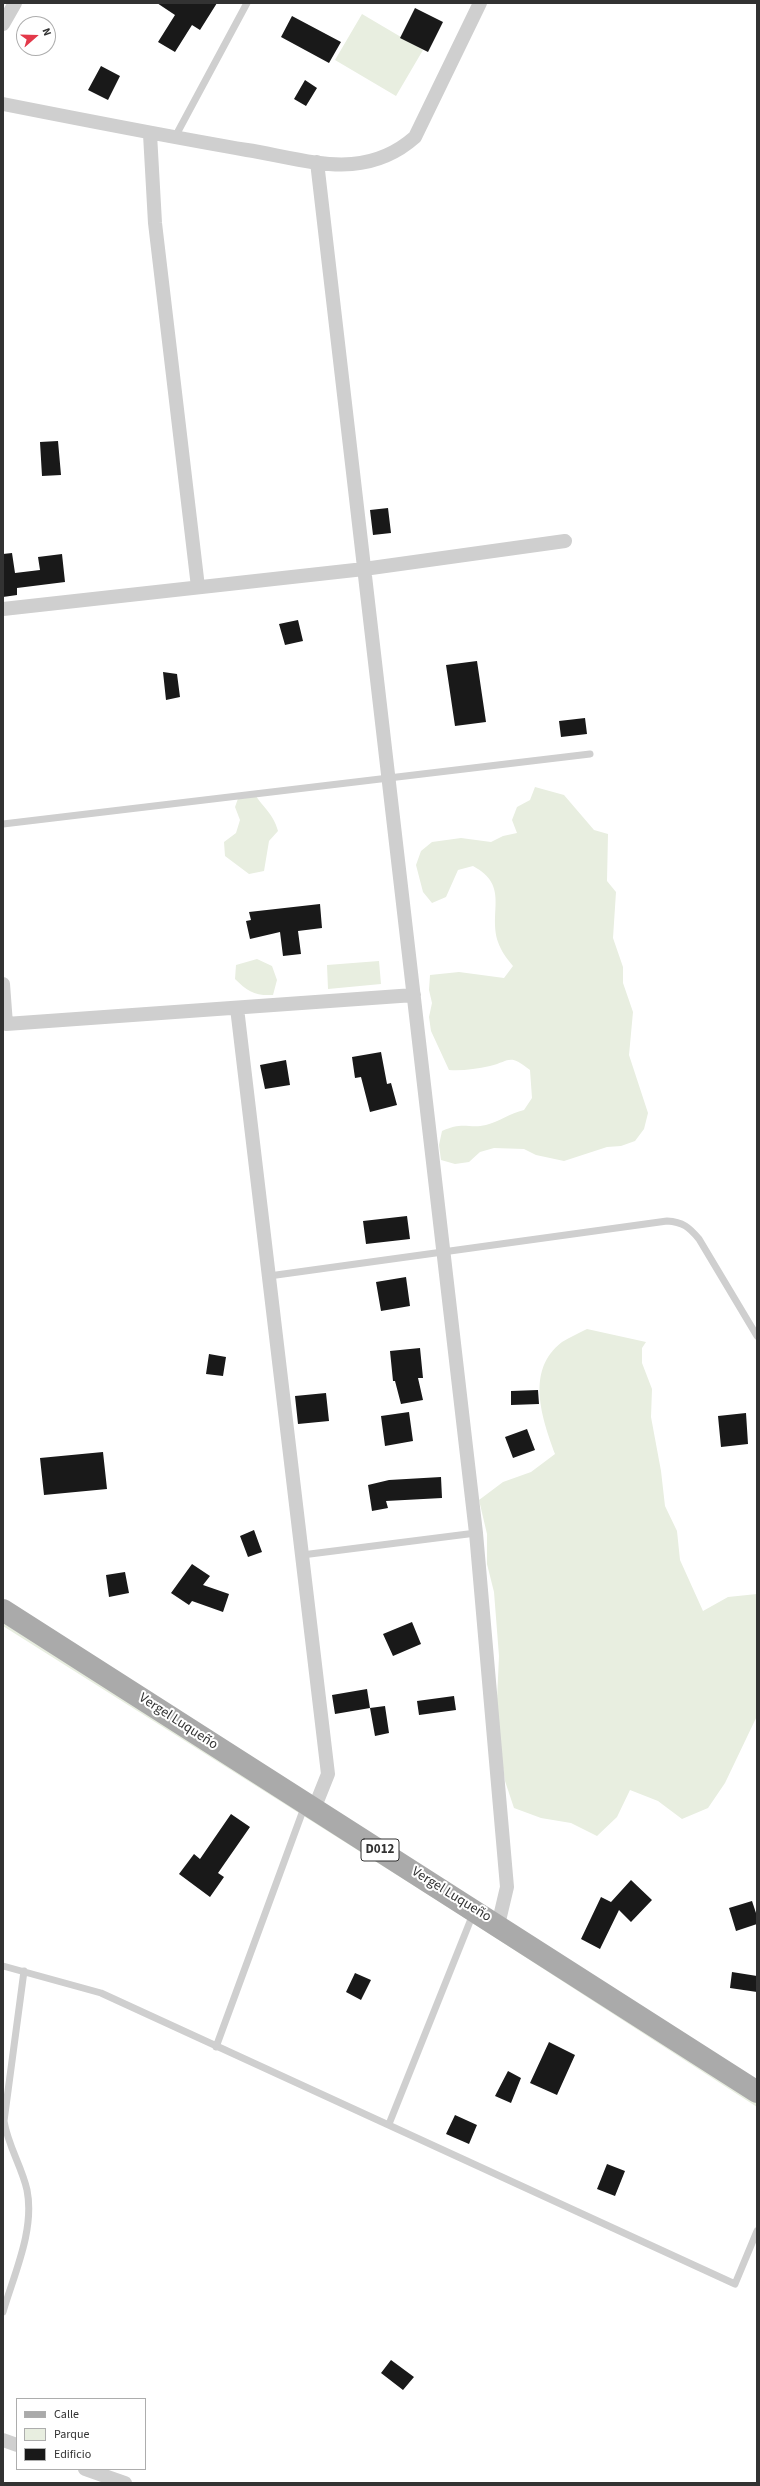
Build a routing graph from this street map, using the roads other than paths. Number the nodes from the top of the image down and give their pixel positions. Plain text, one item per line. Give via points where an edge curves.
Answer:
1 (15, 3) edge
2 (247, 3) edge
3 (480, 3) edge
4 (3, 24) edge
5 (3, 104) edge
6 (150, 134) junction
7 (175, 138) junction
8 (317, 162) junction
9 (565, 541) dead end
10 (364, 568) junction
11 (198, 587) junction
12 (3, 609) edge
13 (590, 754) dead end
14 (389, 778) junction
15 (3, 824) edge
16 (3, 984) edge
17 (414, 995) junction
18 (237, 1008) junction
19 (444, 1252) junction
20 (269, 1276) junction
21 (757, 1336) edge
22 (476, 1533) junction
23 (302, 1555) junction
24 (3, 1610) edge
25 (310, 1806) junction
26 (474, 1910) junction
27 (498, 1925) junction
28 (3, 1966) edge
29 (24, 1971) junction
30 (216, 2047) junction
31 (757, 2092) edge
32 (389, 2124) junction
33 (757, 2231) edge
34 (3, 2312) edge
35 (3, 2440) edge
36 (16, 2445) edge
37 (88, 2470) edge
38 (124, 2483) edge

1 - 4 street
2 - 7 lane
3 - 8 street via 415,137 402,148 371,160 351,165
5 - 6 street
6 - 7 street
6 - 11 street via 156,231
7 - 8 street
8 - 10 street
9 - 10 street
10 - 11 street
10 - 14 street
11 - 12 street
13 - 14 lane
14 - 15 lane
14 - 17 street
16 - 18 street via 6,1024
17 - 18 street
17 - 19 street
18 - 20 street
19 - 20 lane
19 - 21 lane via 667,1221 680,1222 689,1227 700,1239
19 - 22 street
20 - 23 street
22 - 23 lane
22 - 27 street via 507,1887
23 - 25 street via 328,1774
24 - 25 main road, Vergel Luqueño / D012
25 - 26 main road, Vergel Luqueño / D012
25 - 30 lane
26 - 27 main road, Vergel Luqueño / D012
26 - 32 lane
27 - 31 main road, Vergel Luqueño / D012
28 - 29 lane
29 - 30 lane via 101,1993
29 - 34 lane via 4,2121 7,2141 27,2190 27,2228
30 - 32 lane
32 - 33 lane via 736,2284
35 - 36 street
37 - 38 street

